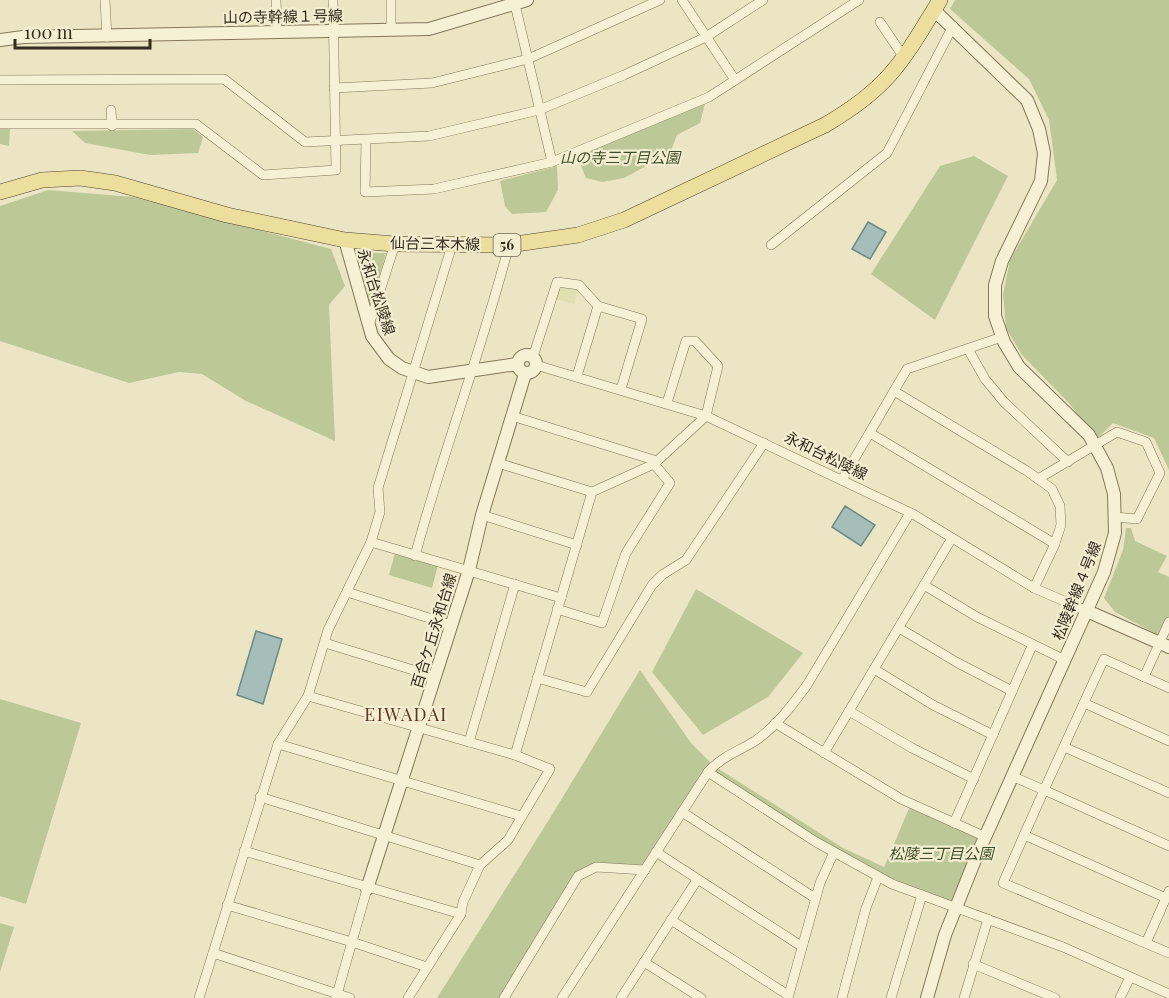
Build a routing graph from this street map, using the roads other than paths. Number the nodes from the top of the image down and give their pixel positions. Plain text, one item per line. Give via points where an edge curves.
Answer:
1 (105, 0) edge
2 (276, 0) edge
3 (333, 0) edge
4 (391, 0) edge
5 (527, 0) edge
6 (660, 0) edge
7 (682, 0) edge
8 (763, 0) edge
9 (859, 0) edge
10 (514, 3) edge
11 (937, 5) edge
12 (880, 22) dead end
13 (953, 26) junction
14 (391, 29) junction
15 (332, 30) junction
16 (277, 31) junction
17 (107, 37) junction
18 (706, 37) junction
19 (0, 40) edge
20 (528, 59) junction
21 (905, 59) junction
22 (0, 80) edge
23 (735, 80) junction
24 (334, 88) junction
25 (111, 110) dead end
26 (539, 110) junction
27 (0, 124) edge
28 (112, 126) junction
29 (366, 140) junction
30 (336, 141) junction
31 (552, 162) junction
32 (0, 192) edge
33 (345, 240) junction
34 (395, 244) junction
35 (452, 245) junction
36 (508, 245) junction
37 (771, 245) dead end
38 (598, 306) junction
39 (369, 325) junction
40 (1002, 338) junction
41 (968, 349) junction
42 (535, 361) junction
43 (521, 369) junction
44 (472, 372) junction
45 (414, 373) junction
46 (577, 376) junction
47 (621, 389) junction
48 (894, 391) junction
49 (667, 403) junction
50 (512, 416) junction
51 (706, 416) junction
52 (870, 433) junction
53 (764, 443) junction
54 (1095, 446) junction
55 (655, 462) junction
56 (1068, 462) junction
57 (498, 463) junction
58 (1038, 479) junction
59 (842, 480) junction
60 (592, 492) junction
61 (910, 513) junction
62 (482, 515) junction
63 (1115, 517) junction
64 (952, 538) junction
65 (371, 542) junction
66 (1055, 544) junction
67 (577, 545) junction
68 (415, 556) junction
69 (469, 570) junction
70 (515, 584) junction
71 (924, 585) junction
72 (1034, 588) junction
73 (347, 592) junction
74 (561, 598) junction
75 (557, 609) junction
76 (1087, 611) junction
77 (1169, 622) edge
78 (451, 625) junction
79 (899, 627) junction
80 (325, 643) junction
81 (1164, 645) edge
82 (1032, 646) junction
83 (1065, 660) junction
84 (874, 669) junction
85 (436, 677) junction
86 (1144, 677) junction
87 (537, 678) junction
88 (1169, 688) edge
89 (1012, 690) junction
90 (308, 696) junction
91 (1084, 703) junction
92 (849, 711) junction
93 (775, 723) junction
94 (420, 729) junction
95 (993, 735) junction
96 (1169, 741) edge
97 (469, 742) junction
98 (278, 744) junction
99 (1064, 747) junction
100 (824, 753) junction
101 (515, 755) junction
102 (708, 772) junction
103 (1014, 777) junction
104 (974, 779) junction
105 (402, 782) junction
106 (1044, 790) junction
107 (1169, 793) edge
108 (260, 797) junction
109 (682, 812) junction
110 (521, 816) junction
111 (954, 823) junction
112 (1024, 835) junction
113 (384, 837) junction
114 (986, 837) junction
115 (1169, 846) edge
116 (244, 850) junction
117 (656, 852) junction
118 (834, 852) junction
119 (480, 865) junction
120 (645, 870) junction
121 (878, 877) junction
122 (697, 880) junction
123 (368, 889) junction
124 (1167, 894) edge
125 (922, 895) junction
126 (815, 898) junction
127 (227, 905) junction
128 (956, 907) junction
129 (461, 914) junction
130 (988, 919) junction
131 (671, 920) junction
132 (352, 942) junction
133 (1146, 943) junction
134 (801, 946) junction
135 (213, 953) junction
136 (1169, 953) edge
137 (644, 962) junction
138 (973, 964) junction
139 (427, 967) junction
140 (1130, 976) junction
141 (1169, 994) edge
142 (337, 996) edge
143 (788, 997) edge
144 (199, 998) edge
145 (350, 998) edge
146 (408, 998) edge
147 (504, 998) edge
148 (562, 998) edge
149 (621, 998) edge
150 (701, 998) edge
151 (842, 998) edge
152 (891, 998) edge
153 (927, 998) edge
154 (964, 998) edge
155 (1055, 998) edge
156 (1120, 998) edge

1 - 17 street
2 - 16 street
3 - 15 street
4 - 14 street
5 - 10 street, 山の寺幹線１号線
6 - 20 street
7 - 18 street
8 - 18 street
9 - 23 street
10 - 14 street, 山の寺幹線１号線 via 429,29
10 - 20 street
11 - 13 street, 松陵幹線４号線
11 - 21 main road, 仙台三本木線 / 56
12 - 21 street
13 - 37 street via 886,153
13 - 40 street, 松陵幹線４号線 via 1027,100 1044,153 1041,181 1002,261 995,285 994,316
14 - 15 street, 山の寺幹線１号線
15 - 16 street, 山の寺幹線１号線
15 - 24 street
16 - 17 street, 山の寺幹線１号線
17 - 19 street, 山の寺幹線１号線
18 - 23 street
18 - 26 street
20 - 24 street via 432,83
20 - 26 street
21 - 36 main road, 仙台三本木線 / 56 via 873,94 825,125 624,220 578,235
22 - 30 street via 224,79 305,142
23 - 31 street via 709,97
24 - 30 street
25 - 28 street
26 - 29 street via 429,136
26 - 31 street
27 - 28 street
28 - 30 street via 196,124 263,175 277,176 336,170
29 - 30 street
29 - 31 street via 365,192 434,189
32 - 33 main road, 仙台三本木線 / 56 via 42,180 80,178 116,183 237,217
33 - 34 main road, 仙台三本木線 / 56
33 - 39 street, 永和台松陵線
34 - 35 main road, 仙台三本木線 / 56
34 - 39 street
35 - 36 main road, 仙台三本木線 / 56
35 - 45 street
36 - 44 street
38 - 42 street via 579,285 557,282
38 - 46 street
38 - 47 street via 642,319
39 - 45 street, 永和台松陵線 via 388,359
40 - 41 street
40 - 54 street, 松陵幹線４号線 via 1019,367 1089,435
41 - 48 street via 907,369
41 - 56 street via 1004,402
42 - 43 street, 永和台松陵線 via 524,355
42 - 46 street, 永和台松陵線
43 - 44 street, 永和台松陵線
43 - 50 street, 百合ケ丘永和台線
44 - 45 street, 永和台松陵線 via 428,377
44 - 68 street via 435,479
45 - 65 street via 378,488 380,512
46 - 47 street, 永和台松陵線
47 - 49 street, 永和台松陵線
48 - 52 street
48 - 58 street
49 - 51 street, 永和台松陵線
49 - 51 street via 686,341 695,341 718,366
50 - 55 street
50 - 57 street, 百合ケ丘永和台線
51 - 53 street, 永和台松陵線
51 - 55 street
52 - 59 street
52 - 66 street
53 - 59 street, 永和台松陵線
53 - 87 street via 686,560 652,585 587,692
54 - 56 street
54 - 63 street, 松陵幹線４号線 via 1114,494
54 - 63 street via 1118,432 1146,442 1160,473 1137,519
55 - 60 street
55 - 75 street via 670,483 626,553 602,623
56 - 58 street
57 - 60 street
57 - 62 street, 百合ケ丘永和台線
58 - 66 street via 1052,489 1060,506 1061,525
59 - 61 street, 永和台松陵線
60 - 67 street
61 - 64 street, 永和台松陵線
61 - 93 street via 807,685
62 - 67 street
62 - 69 street, 百合ケ丘永和台線
63 - 76 street, 松陵幹線４号線 via 1115,533 1104,572
64 - 71 street
64 - 72 street, 永和台松陵線
65 - 68 street
65 - 73 street
66 - 72 street
67 - 74 street
68 - 69 street
69 - 70 street
69 - 78 street, 百合ケ丘永和台線
70 - 74 street
70 - 97 street
71 - 79 street
71 - 82 street
72 - 76 street, 永和台松陵線
73 - 78 street
73 - 80 street
74 - 75 street
75 - 87 street
76 - 81 street
76 - 83 street, 松陵幹線４号線
77 - 81 street
78 - 85 street, 百合ケ丘永和台線
79 - 84 street
79 - 89 street
80 - 85 street
80 - 90 street
81 - 86 street
82 - 83 street
82 - 89 street
83 - 103 street, 松陵幹線４号線
84 - 92 street
84 - 95 street
85 - 94 street, 百合ケ丘永和台線
86 - 88 street
86 - 91 street via 1104,659
87 - 101 street
89 - 95 street
90 - 94 street
90 - 98 street
91 - 96 street
91 - 99 street
92 - 100 street
92 - 104 street
93 - 100 street
93 - 102 street via 757,740 717,762
94 - 97 street
94 - 105 street, 百合ケ丘永和台線
95 - 104 street
97 - 101 street
98 - 105 street
98 - 108 street
99 - 106 street
99 - 107 street
100 - 111 street via 901,799
101 - 110 street via 550,770
102 - 109 street
102 - 118 street
103 - 106 street
103 - 114 street, 松陵幹線４号線
104 - 111 street
105 - 110 street
105 - 113 street, 百合ケ丘永和台線
106 - 112 street
106 - 115 street
108 - 113 street
108 - 116 street
109 - 117 street
109 - 126 street
110 - 119 street via 508,840
111 - 114 street
112 - 124 street
112 - 133 street via 1003,882
113 - 119 street
113 - 123 street, 百合ケ丘永和台線
114 - 128 street, 松陵幹線４号線
116 - 123 street
116 - 127 street
117 - 120 street
117 - 122 street
118 - 121 street
118 - 126 street
119 - 129 street
120 - 147 street via 596,867 578,876
120 - 148 street
121 - 125 street
121 - 151 street
122 - 131 street
122 - 134 street
123 - 129 street
123 - 132 street, 百合ケ丘永和台線
124 - 133 street
125 - 128 street
125 - 152 street
126 - 134 street
127 - 132 street
127 - 135 street
128 - 130 street
128 - 153 street, 松陵幹線４号線
129 - 139 street
130 - 138 street
130 - 140 street
131 - 137 street
131 - 143 street
132 - 139 street
132 - 142 street, 百合ケ丘永和台線
133 - 136 street
134 - 143 street
135 - 142 street
135 - 144 street
137 - 149 street
137 - 150 street
138 - 154 street
138 - 155 street
139 - 146 street
140 - 141 street
140 - 156 street
142 - 145 street

